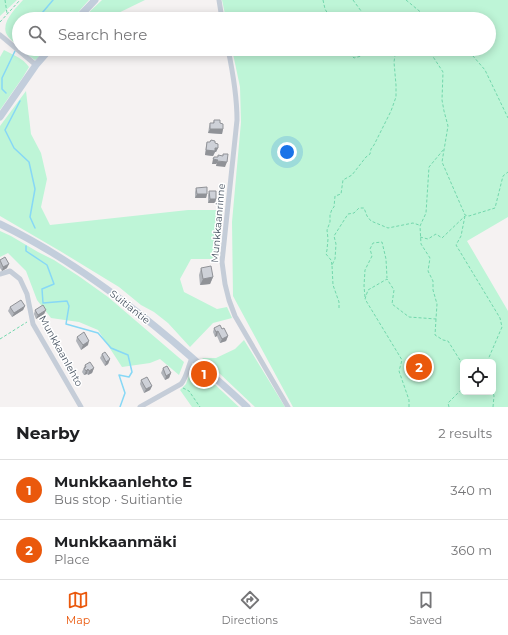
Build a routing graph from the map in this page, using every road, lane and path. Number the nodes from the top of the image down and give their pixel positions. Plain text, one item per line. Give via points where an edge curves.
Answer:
1 (5, 0) edge
2 (20, 0) edge
3 (95, 0) edge
4 (218, 0) edge
5 (323, 0) edge
6 (353, 0) edge
7 (406, 0) edge
8 (84, 12) edge
9 (221, 12) edge
10 (327, 12) edge
11 (362, 12) edge
12 (421, 12) edge
13 (7, 14) junction
14 (0, 22) edge
15 (0, 35) edge
16 (12, 45) edge
17 (25, 56) edge
18 (44, 56) edge
19 (229, 56) edge
20 (352, 56) edge
21 (361, 56) edge
22 (395, 56) edge
23 (432, 56) edge
24 (473, 56) edge
25 (36, 65) junction
26 (0, 117) edge
27 (508, 118) edge
28 (444, 149) junction
29 (508, 172) edge
30 (465, 215) junction
31 (0, 224) edge
32 (420, 226) junction
33 (420, 237) junction
34 (332, 265) junction
35 (0, 274) edge
36 (387, 279) junction
37 (365, 299) junction
38 (338, 308) dead end
39 (436, 319) junction
40 (33, 324) junction
41 (0, 339) edge
42 (192, 358) junction
43 (488, 359) edge
44 (460, 360) edge
45 (178, 385) junction
46 (460, 391) edge
47 (494, 395) edge
48 (81, 407) edge
49 (140, 407) edge
50 (200, 407) edge
51 (247, 407) edge
52 (288, 407) edge
53 (409, 407) edge
54 (449, 407) edge
55 (493, 407) edge

1 - 13 path
2 - 13 path
3 - 8 main road
4 - 9 street
5 - 10 path
6 - 11 path
7 - 12 path
13 - 14 path
15 - 16 street
17 - 25 street
18 - 25 main road
19 - 52 street, Munkkaanrinne via 236,90 237,120 222,262 225,284 235,316
20 - 21 path
22 - 34 path via 396,97 391,112 370,154 352,175 343,180 341,194 335,196 326,230 326,254
23 - 28 path via 442,72 442,100 448,126
24 - 27 path via 485,70
25 - 26 main road
28 - 30 path via 442,165
28 - 32 path via 429,167 426,212
29 - 30 path via 503,176 495,208
30 - 33 path via 442,238 436,234 428,239
30 - 43 path via 461,236 456,245 500,318 502,326
31 - 42 main road, Suitiantie via 33,240 97,282
32 - 33 path
32 - 34 path via 413,223 388,228 371,221 364,208 359,208 348,214 334,236 335,259
33 - 39 path via 421,244 430,258 428,270 437,304
34 - 38 path
35 - 40 street, Munkkaanlehto via 10,271 20,279 27,294
36 - 37 path via 368,290
36 - 37 path via 382,242 373,243 370,249 372,256 365,270
36 - 39 path via 394,290 392,304 409,317
37 - 53 path via 402,360 399,371
39 - 44 path via 435,335 448,341
40 - 41 path via 28,322
40 - 48 street, Munkkaanlehto
42 - 45 street via 185,380
42 - 51 main road, Suitiantie
45 - 49 street
45 - 50 path via 189,391
46 - 54 path via 448,403
47 - 55 path

